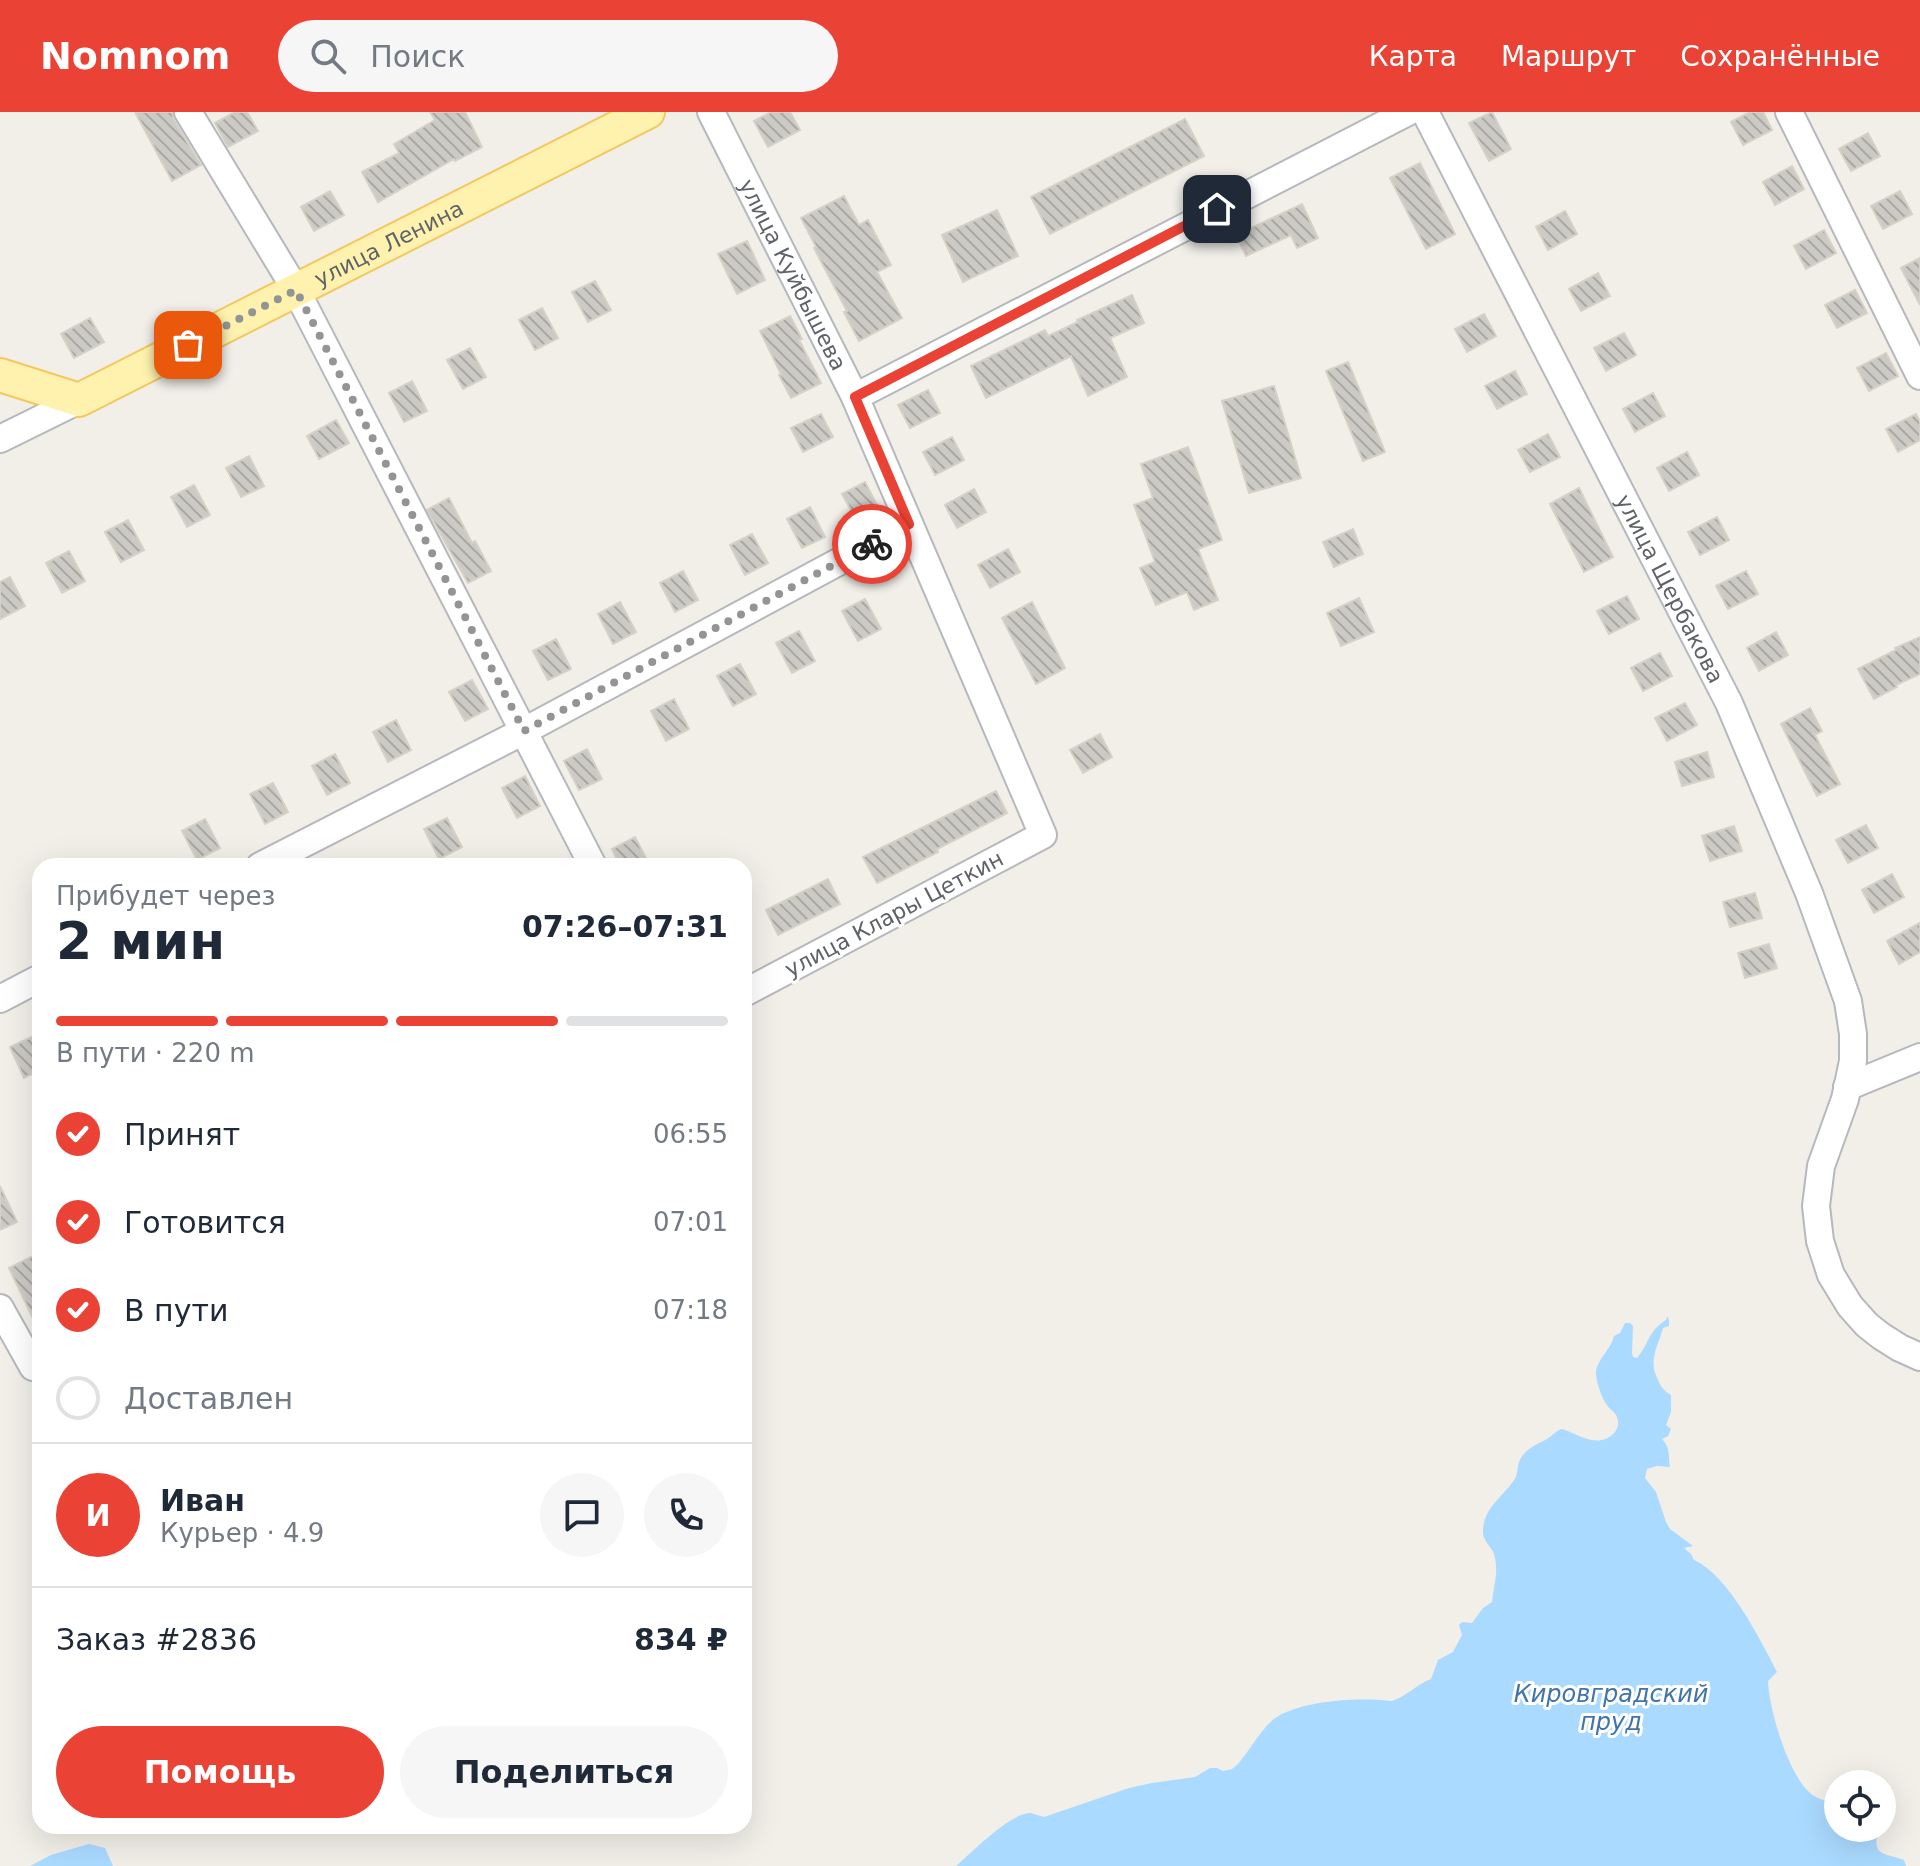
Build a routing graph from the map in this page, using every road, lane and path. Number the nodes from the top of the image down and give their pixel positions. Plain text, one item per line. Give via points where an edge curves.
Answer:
1 (188, 112) edge
2 (648, 112) edge
3 (711, 112) edge
4 (1408, 112) edge
5 (1425, 112) edge
6 (1789, 112) edge
7 (296, 290) junction
8 (0, 375) edge
9 (1920, 376) edge
10 (855, 397) junction
11 (79, 400) junction
12 (0, 439) edge
13 (909, 524) junction
14 (524, 731) junction
15 (1043, 835) joint
16 (276, 858) edge
17 (589, 858) edge
18 (32, 982) edge
19 (752, 989) edge
20 (0, 999) edge
21 (1920, 1057) edge
22 (1847, 1087) junction
23 (0, 1308) edge
24 (1920, 1357) edge
25 (32, 1359) edge

1 - 7 street
2 - 7 main road, улица Ленина
3 - 10 street, улица Куйбышева
4 - 10 street
5 - 22 street, улица Щербакова via 1729,703 1848,1001 1853,1061
6 - 9 street
7 - 11 main road, улица Ленина
7 - 14 street
8 - 11 main road
10 - 13 street, улица Куйбышева
11 - 12 street, улица Ленина
13 - 14 street
13 - 15 street, улица Куйбышева
14 - 16 street
14 - 17 street
15 - 19 street, улица Клары Цеткин
18 - 20 street
21 - 22 street
22 - 24 street, улица Щербакова via 1821,1166 1816,1206 1820,1241 1831,1275 1850,1306 1881,1336
23 - 25 street

